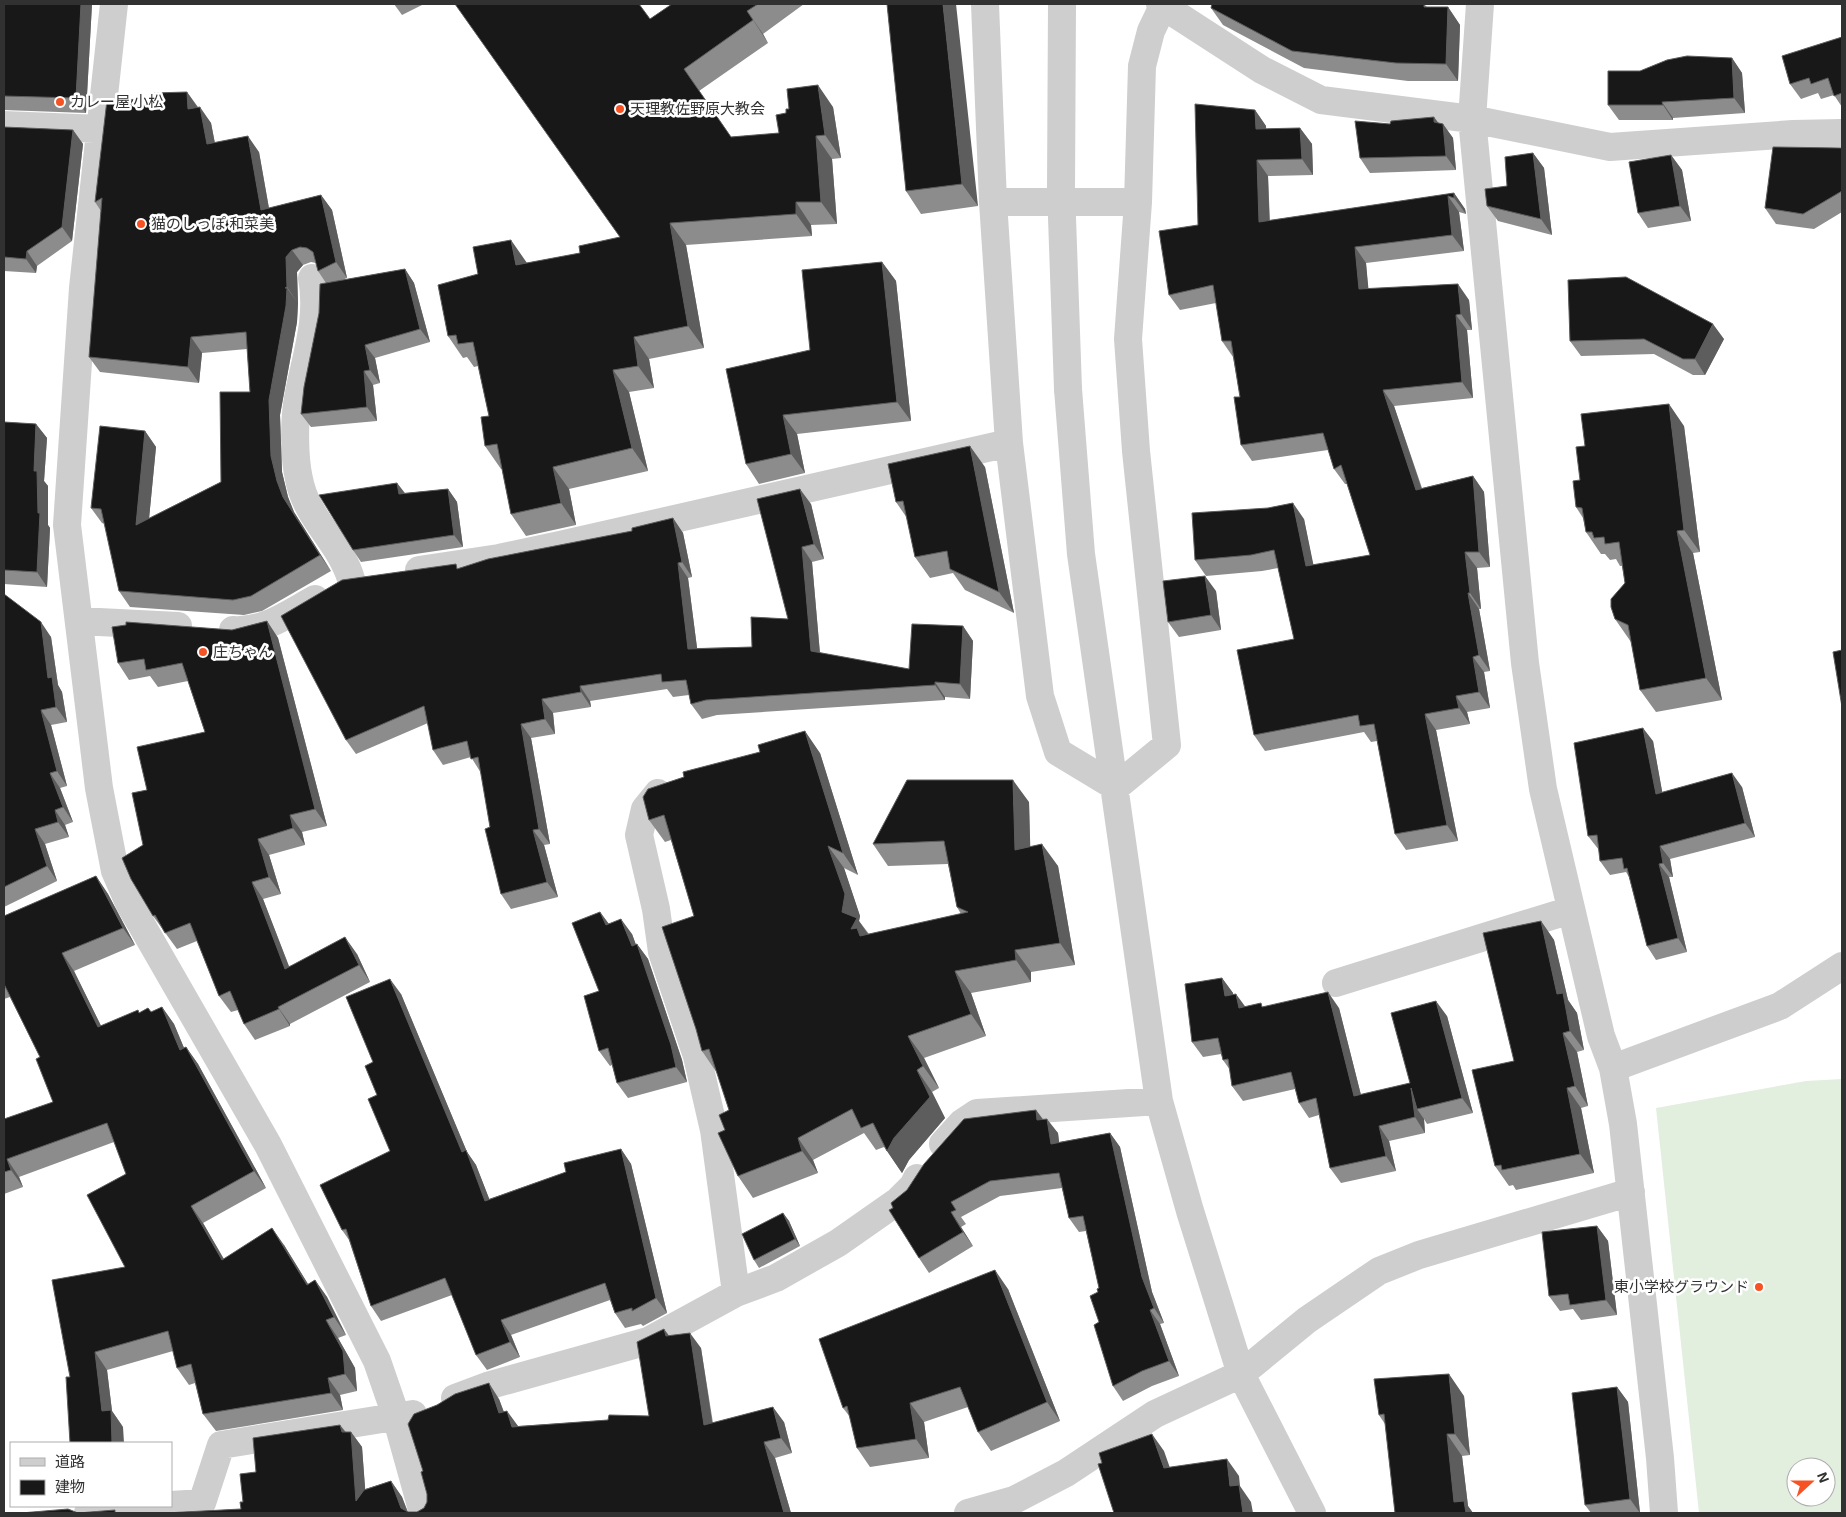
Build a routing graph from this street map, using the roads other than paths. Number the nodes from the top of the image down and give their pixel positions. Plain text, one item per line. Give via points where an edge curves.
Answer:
1 (114, 4) edge
2 (986, 4) edge
3 (1062, 4) edge
4 (1480, 4) edge
5 (1162, 5) edge
6 (1472, 118) junction
7 (4, 125) edge
8 (101, 129) junction
9 (1842, 133) edge
10 (992, 202) junction
11 (1138, 202) junction
12 (312, 278) dead end
13 (1009, 443) junction
14 (371, 576) junction
15 (79, 621) junction
16 (1116, 787) junction
17 (658, 792) edge
18 (115, 871) junction
19 (88, 883) edge
20 (1571, 910) junction
21 (1842, 966) edge
22 (1336, 983) dead end
23 (1613, 1068) junction
24 (1159, 1101) junction
25 (1631, 1192) junction
26 (736, 1293) junction
27 (1241, 1374) junction
28 (396, 1416) junction
29 (172, 1506) edge
30 (158, 1507) edge
31 (88, 1513) edge
32 (423, 1513) edge
33 (968, 1513) edge
34 (1312, 1513) edge
35 (1664, 1513) edge

1 - 8 street
2 - 10 street
3 - 16 street, bridge via 1061,189 1068,388 1081,554
4 - 6 street
5 - 6 street via 1262,70 1321,100
5 - 11 street via 1142,66
6 - 9 street via 1610,147
6 - 20 street via 1525,663 1543,789
7 - 8 street
8 - 15 street via 82,294 67,525
10 - 11 street
10 - 13 street
11 - 16 street via 1128,340 1136,451 1167,746
12 - 14 street via 316,296 314,324 297,405 298,478 316,522 346,562
13 - 14 street via 560,546
13 - 16 street via 1040,696 1058,752
14 - 15 street via 268,626 245,631
15 - 18 street via 99,788
16 - 24 street
17 - 26 street via 645,809 639,835 662,952 697,1056 714,1130
18 - 19 street
18 - 28 street via 129,903 272,1154 377,1361
20 - 22 street
20 - 23 street via 1601,1036
21 - 23 street via 1780,1006
23 - 25 street
24 - 26 street via 978,1113 962,1123 898,1201 838,1243 776,1278
24 - 27 street
25 - 27 street via 1419,1255 1379,1271 1307,1320
25 - 35 street
26 - 28 street via 648,1341 486,1386 424,1413
27 - 33 street via 1155,1414 1066,1472 1014,1500
27 - 34 street
28 - 29 street via 221,1445 202,1502
28 - 32 street
30 - 31 street

